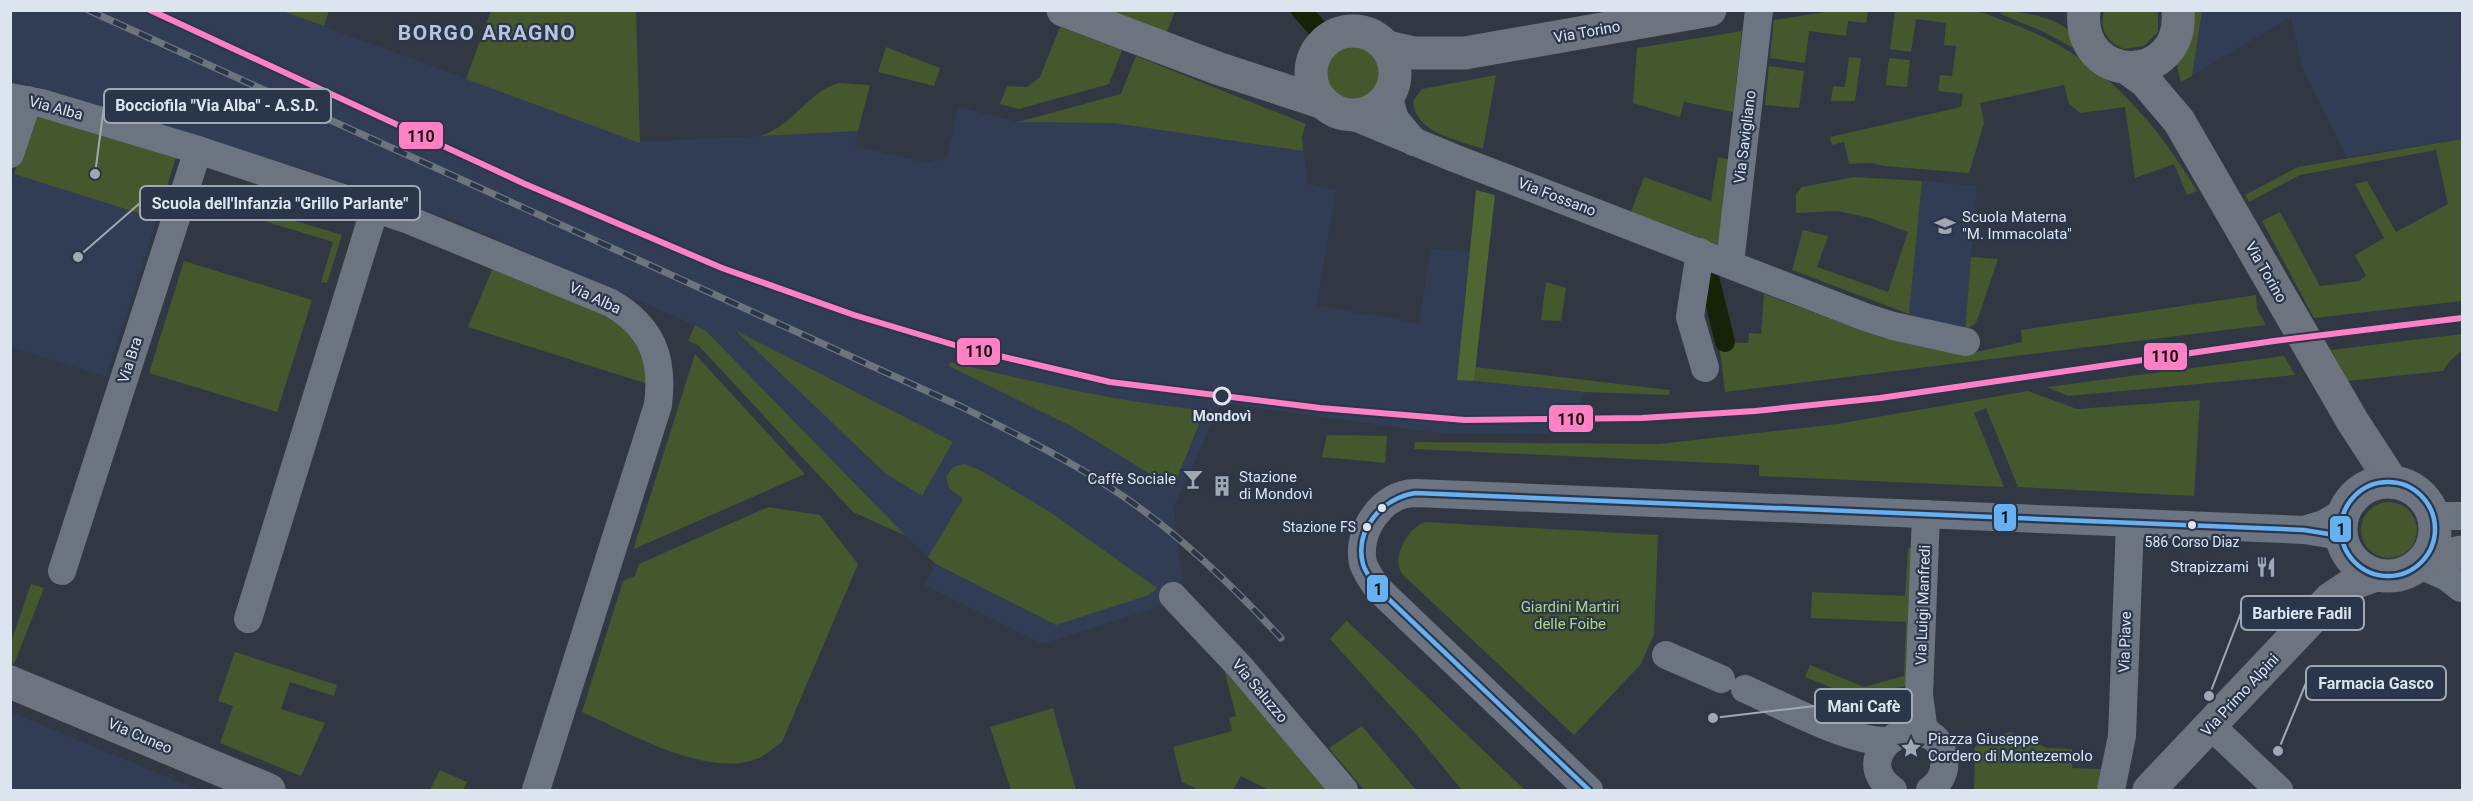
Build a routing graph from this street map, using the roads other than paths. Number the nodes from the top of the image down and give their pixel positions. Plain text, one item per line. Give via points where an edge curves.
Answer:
1 (1063, 10) edge
2 (1710, 10) edge
3 (1759, 10) edge
4 (2178, 10) edge
5 (2076, 16) edge
6 (1388, 47) junction
7 (1465, 53) junction
8 (2161, 57) junction
9 (1313, 58) junction
10 (2127, 68) junction
11 (1235, 74) junction
12 (1391, 92) junction
13 (19, 99) edge
14 (1337, 109) junction
15 (2179, 121) junction
16 (1414, 142) junction
17 (198, 150) junction
18 (10, 154) edge
19 (375, 208) junction
20 (1700, 252) junction
21 (1730, 263) junction
22 (1966, 342) dead end
23 (1706, 368) dead end
24 (2353, 422) junction
25 (2392, 482) junction
26 (1926, 514) junction
27 (2348, 522) junction
28 (2130, 523) junction
29 (2449, 523) edge
30 (2463, 552) edge
31 (2463, 560) edge
32 (2422, 562) junction
33 (62, 571) dead end
34 (2376, 575) junction
35 (2462, 590) edge
36 (1173, 596) dead end
37 (2330, 599) junction
38 (248, 620) dead end
39 (1666, 655) dead end
40 (10, 682) edge
41 (2211, 726) junction
42 (1893, 762) edge
43 (2118, 762) junction
44 (1941, 784) edge
45 (1588, 789) edge
46 (269, 790) edge
47 (536, 790) edge
48 (1344, 790) edge
49 (2111, 790) edge
50 (2126, 790) edge
51 (2149, 790) edge
52 (2279, 790) edge

1 - 11 main road, Via Torino
2 - 7 main road, Via Torino
3 - 21 street, Via Savigliano
4 - 8 main road via 2176,36
5 - 10 main road, Via Torino via 2098,55
6 - 7 main road, Via Torino via 1414,53
6 - 9 main road, Via Torino via 1370,34 1347,31 1333,35
6 - 12 main road via 1395,67
7 - 12 main road, Via Torino via 1415,73
8 - 10 main road via 2145,66
8 - 15 main road, Via Torino
9 - 11 main road, Via Torino via 1283,72
9 - 14 main road via 1314,90
10 - 15 main road, Via Torino via 2145,81
11 - 14 main road, Via Torino
12 - 14 main road, Via Torino via 1372,111
12 - 16 street, Via Fossano via 1395,119
13 - 17 street, Via Alba
13 - 18 street
14 - 16 street, Via Fossano
15 - 24 main road, Via Torino
16 - 20 street, Via Fossano
17 - 19 street, Via Alba
17 - 33 street, Via Bra
19 - 38 street
19 - 47 street, Via Alba via 463,240 611,303 632,317 647,334 659,375 657,405 586,600
20 - 21 street, Via Fossano
20 - 23 street via 1690,317
21 - 22 street, Via Fossano via 1880,322
24 - 25 main road, Via Torino
24 - 27 main road, Via Torino via 2363,459
25 - 27 main road via 2375,483
25 - 29 main road via 2410,487
26 - 28 street
26 - 42 street, Via Luigi Manfredi via 1919,695
26 - 45 street via 1411,493 1380,510 1363,537 1364,565 1377,588
27 - 28 street via 2304,530
27 - 34 main road via 2359,566
27 - 37 main road, Via Primo Alpini via 2339,585
28 - 43 street, Via Piave
29 - 32 main road
30 - 32 main road
31 - 35 street via 2458,572
32 - 34 main road via 2401,575
32 - 35 street
34 - 37 main road, Via Primo Alpini via 2354,583
36 - 48 street, Via Saluzzo via 1241,668
37 - 41 main road, Via Primo Alpini
39 - 42 street via 1844,732 1877,741
40 - 46 main road, Via Cuneo
41 - 51 main road, Via Primo Alpini
41 - 52 street
42 - 44 street via 1942,750
43 - 49 street, Via Piave
43 - 50 street, Via Piave

